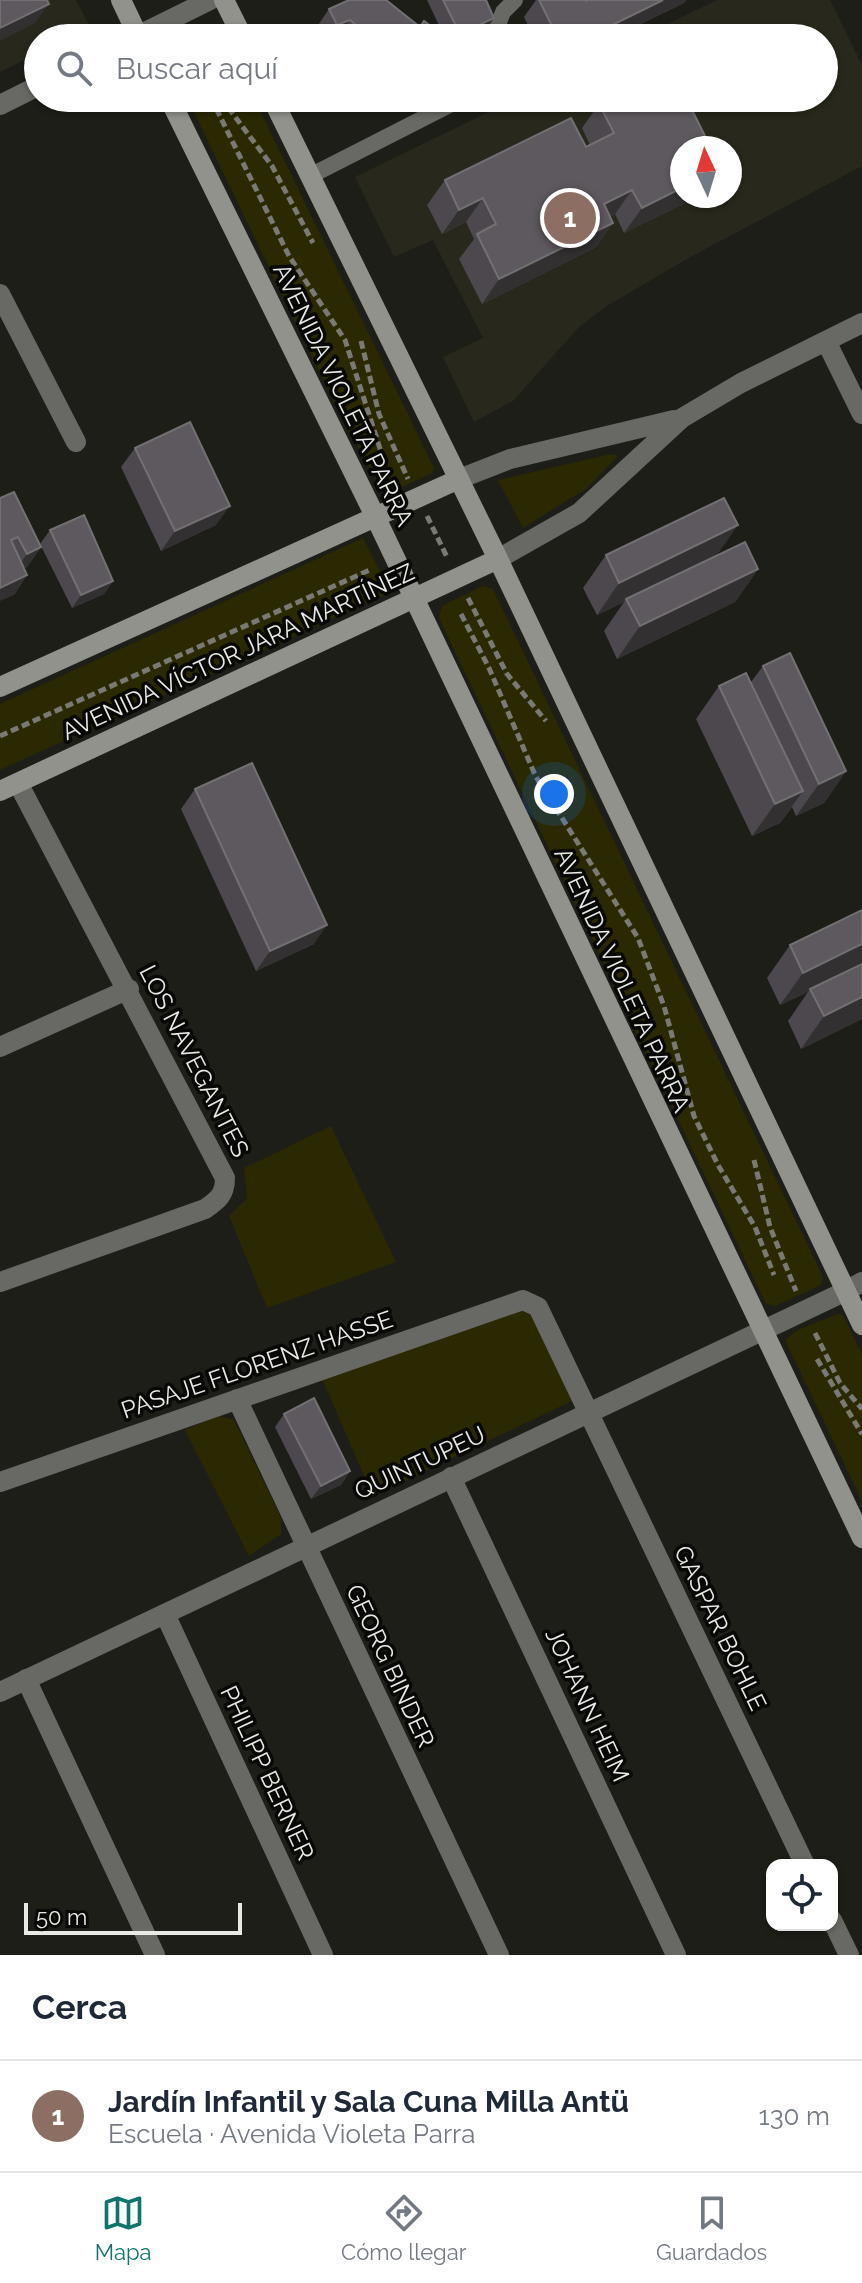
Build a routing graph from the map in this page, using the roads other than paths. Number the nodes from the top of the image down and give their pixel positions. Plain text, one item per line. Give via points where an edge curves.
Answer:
1 (121, 0) edge
2 (210, 0) edge
3 (224, 0) edge
4 (515, 0) edge
5 (131, 24) edge
6 (163, 24) edge
7 (236, 24) edge
8 (498, 24) edge
9 (24, 93) edge
10 (0, 105) edge
11 (176, 112) edge
12 (279, 112) edge
13 (436, 112) edge
14 (310, 176) junction
15 (0, 294) edge
16 (862, 323) edge
17 (826, 341) junction
18 (862, 414) edge
19 (682, 418) junction
20 (76, 442) dead end
21 (459, 479) junction
22 (375, 516) junction
23 (498, 559) junction
24 (413, 600) junction
25 (0, 687) edge
26 (9, 787) edge
27 (129, 989) junction
28 (0, 1047) edge
29 (0, 1282) edge
30 (854, 1286) edge
31 (532, 1301) joint
32 (862, 1325) edge
33 (762, 1330) junction
34 (237, 1399) junction
35 (588, 1414) junction
36 (451, 1477) junction
37 (0, 1482) edge
38 (862, 1538) edge
39 (304, 1546) junction
40 (165, 1614) junction
41 (26, 1679) junction
42 (0, 1692) edge
43 (802, 1859) edge
44 (837, 1931) edge
45 (155, 1955) edge
46 (323, 1955) edge
47 (499, 1955) edge
48 (676, 1955) edge
49 (849, 1955) edge

1 - 5 main road
2 - 6 street
3 - 7 main road
4 - 8 lane
9 - 10 street
11 - 22 main road, AVENIDA VIOLETA PARRA
12 - 14 main road
13 - 14 lane
14 - 21 main road
15 - 20 street
16 - 17 street
17 - 18 street
17 - 19 street
19 - 21 street via 510,459
19 - 23 street via 587,506
21 - 22 main road
21 - 23 main road
22 - 24 main road, AVENIDA VIOLETA PARRA
22 - 25 main road
23 - 24 main road, AVENIDA VÍCTOR JARA MARTÍNEZ
23 - 30 main road
24 - 26 main road, AVENIDA VÍCTOR JARA MARTÍNEZ
24 - 33 main road, AVENIDA VIOLETA PARRA
26 - 27 street, LOS NAVEGANTES
27 - 28 street
27 - 29 street, LOS NAVEGANTES via 225,1178 222,1195 205,1209
30 - 32 main road
30 - 33 street, QUINTUPEU
31 - 34 street, PASAJE FLORENZ HASSE
31 - 35 street, GASPAR BOHLE
33 - 35 street, QUINTUPEU
33 - 38 main road, AVENIDA VIOLETA PARRA
34 - 37 street, PASAJE FLORENZ HASSE
34 - 39 street, GEORG BINDER
35 - 36 street, QUINTUPEU
35 - 43 street, GASPAR BOHLE
36 - 39 street, QUINTUPEU
36 - 48 street, JOHANN HEIM
39 - 40 street, QUINTUPEU
39 - 47 street, GEORG BINDER
40 - 41 street, QUINTUPEU
40 - 46 street, PHILIPP BERNER
41 - 42 street, QUINTUPEU
41 - 45 street
44 - 49 street

